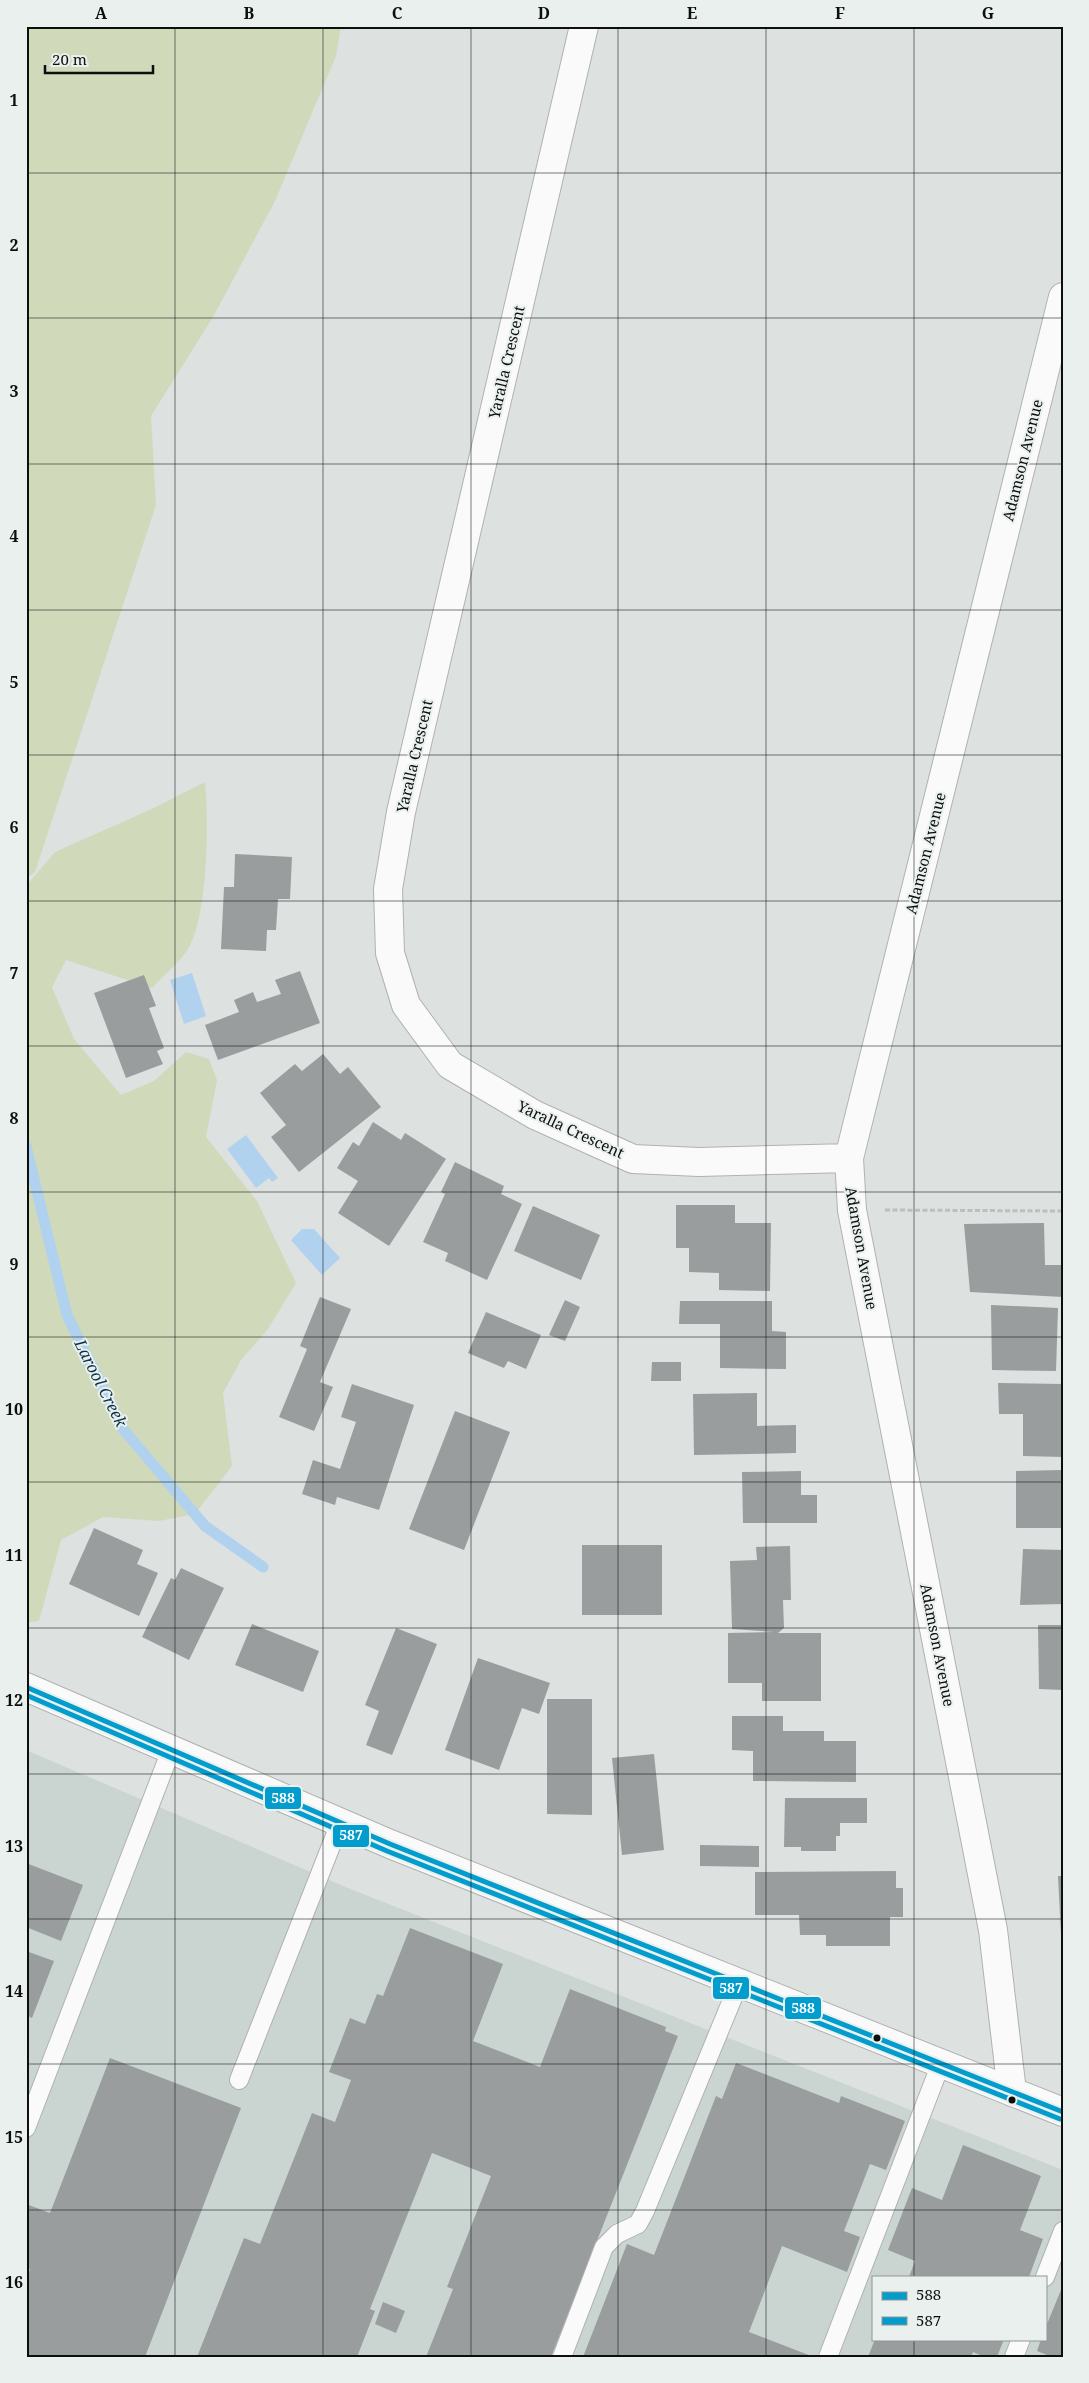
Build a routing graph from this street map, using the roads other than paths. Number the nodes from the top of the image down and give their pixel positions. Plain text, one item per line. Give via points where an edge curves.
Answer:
1 (584, 26) edge
2 (1063, 297) edge
3 (849, 1158) junction
4 (26, 1687) edge
5 (171, 1750) junction
6 (340, 1822) junction
7 (739, 1983) junction
8 (941, 2063) junction
9 (239, 2080) dead end
10 (1012, 2092) junction
11 (1063, 2112) edge
12 (26, 2128) edge
13 (1063, 2231) edge
14 (1045, 2276) edge
15 (1021, 2340) edge
16 (562, 2357) edge
17 (828, 2357) edge
18 (1014, 2357) edge

1 - 3 street, Yaralla Crescent via 401,812 388,890 390,953 406,1005 450,1065 535,1115 633,1159 699,1162
2 - 3 street, Adamson Avenue
3 - 10 street, Adamson Avenue via 852,1210 994,1930
4 - 5 street
5 - 6 street
5 - 12 lane
6 - 7 street
6 - 9 lane
7 - 8 street
7 - 16 lane via 645,2210 638,2224 617,2234 604,2247
8 - 10 street
8 - 17 lane
10 - 11 street
13 - 14 lane
15 - 18 lane

